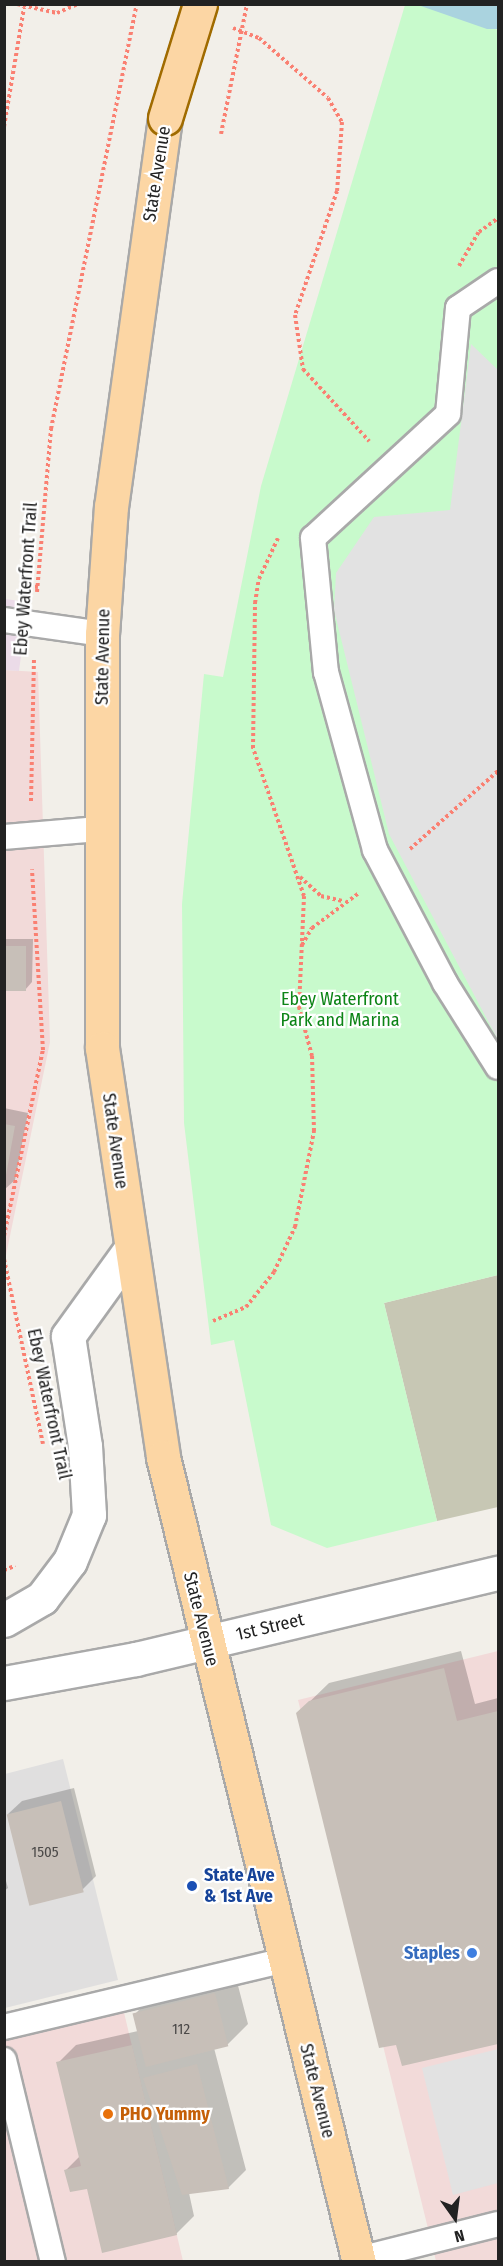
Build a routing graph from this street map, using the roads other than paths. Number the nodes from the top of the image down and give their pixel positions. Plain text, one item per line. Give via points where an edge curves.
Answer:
1 (200, 4) edge
2 (498, 281) edge
3 (4, 620) edge
4 (102, 634) junction
5 (99, 829) junction
6 (4, 837) edge
7 (498, 1067) edge
8 (130, 1250) junction
9 (498, 1573) edge
10 (4, 1620) edge
11 (207, 1641) junction
12 (4, 1683) edge
13 (285, 1960) junction
14 (4, 2027) edge
15 (4, 2060) edge
16 (498, 2224) edge
17 (359, 2260) edge
18 (53, 2262) edge

1 - 4 main road, State Avenue, bridge via 165,118 111,506
2 - 7 lane via 458,308 448,414 313,538 326,672 375,850 439,973
3 - 4 lane
4 - 5 main road, State Avenue
5 - 6 lane
5 - 8 main road, State Avenue via 102,1048
8 - 10 street via 68,1336 85,1446 89,1515 70,1562 42,1598
8 - 11 main road, State Avenue via 163,1457
9 - 11 street, 1st Street
11 - 12 street, 1st Street
11 - 13 main road, State Avenue
13 - 14 lane
13 - 17 main road, State Avenue
15 - 18 lane
16 - 17 lane

